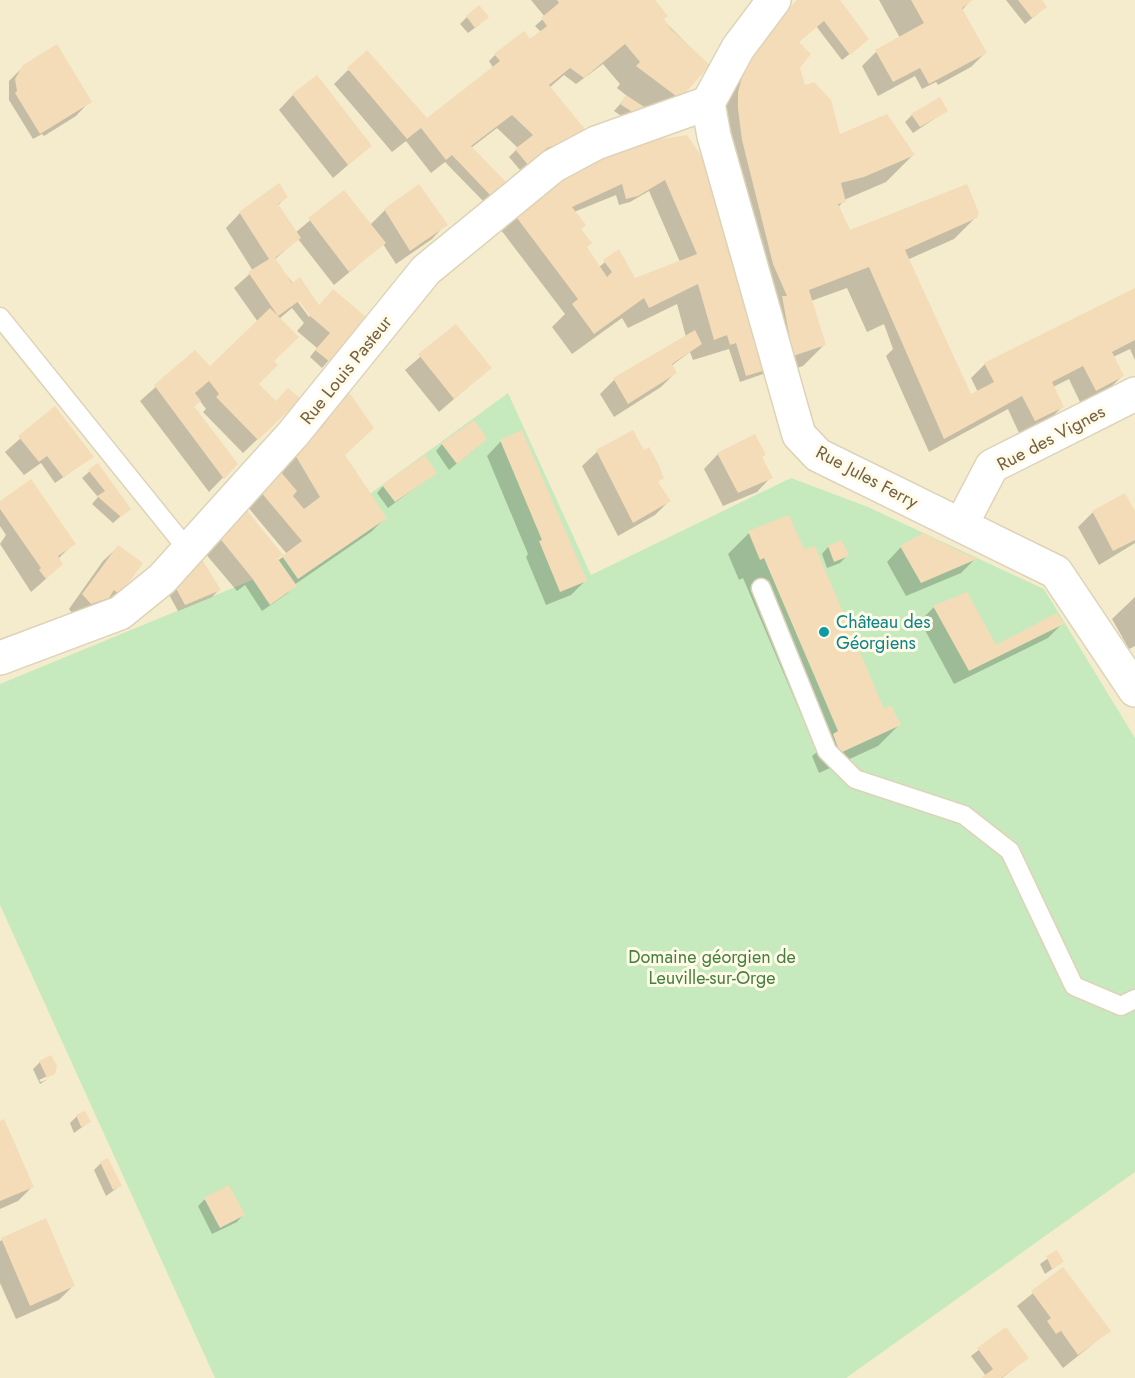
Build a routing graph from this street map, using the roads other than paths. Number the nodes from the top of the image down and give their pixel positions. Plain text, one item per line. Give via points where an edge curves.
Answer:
1 (774, 0) edge
2 (708, 102) junction
3 (0, 317) edge
4 (1135, 394) edge
5 (961, 525) junction
6 (189, 550) junction
7 (761, 588) dead end
8 (0, 658) edge
9 (1135, 690) edge
10 (1135, 999) edge

1 - 2 street via 738,48
2 - 5 street, Rue Jules Ferry via 714,136 799,435 818,455
2 - 6 street, Rue Louis Pasteur via 596,143 552,166 464,237 426,270 293,434
3 - 6 lane
4 - 5 street, Rue des Vignes via 992,466
5 - 9 street, Rue Jules Ferry via 1056,572
6 - 8 street, Rue Louis Pasteur via 162,579 120,613
7 - 10 lane via 828,751 855,779 964,815 1010,851 1074,986 1121,1006

